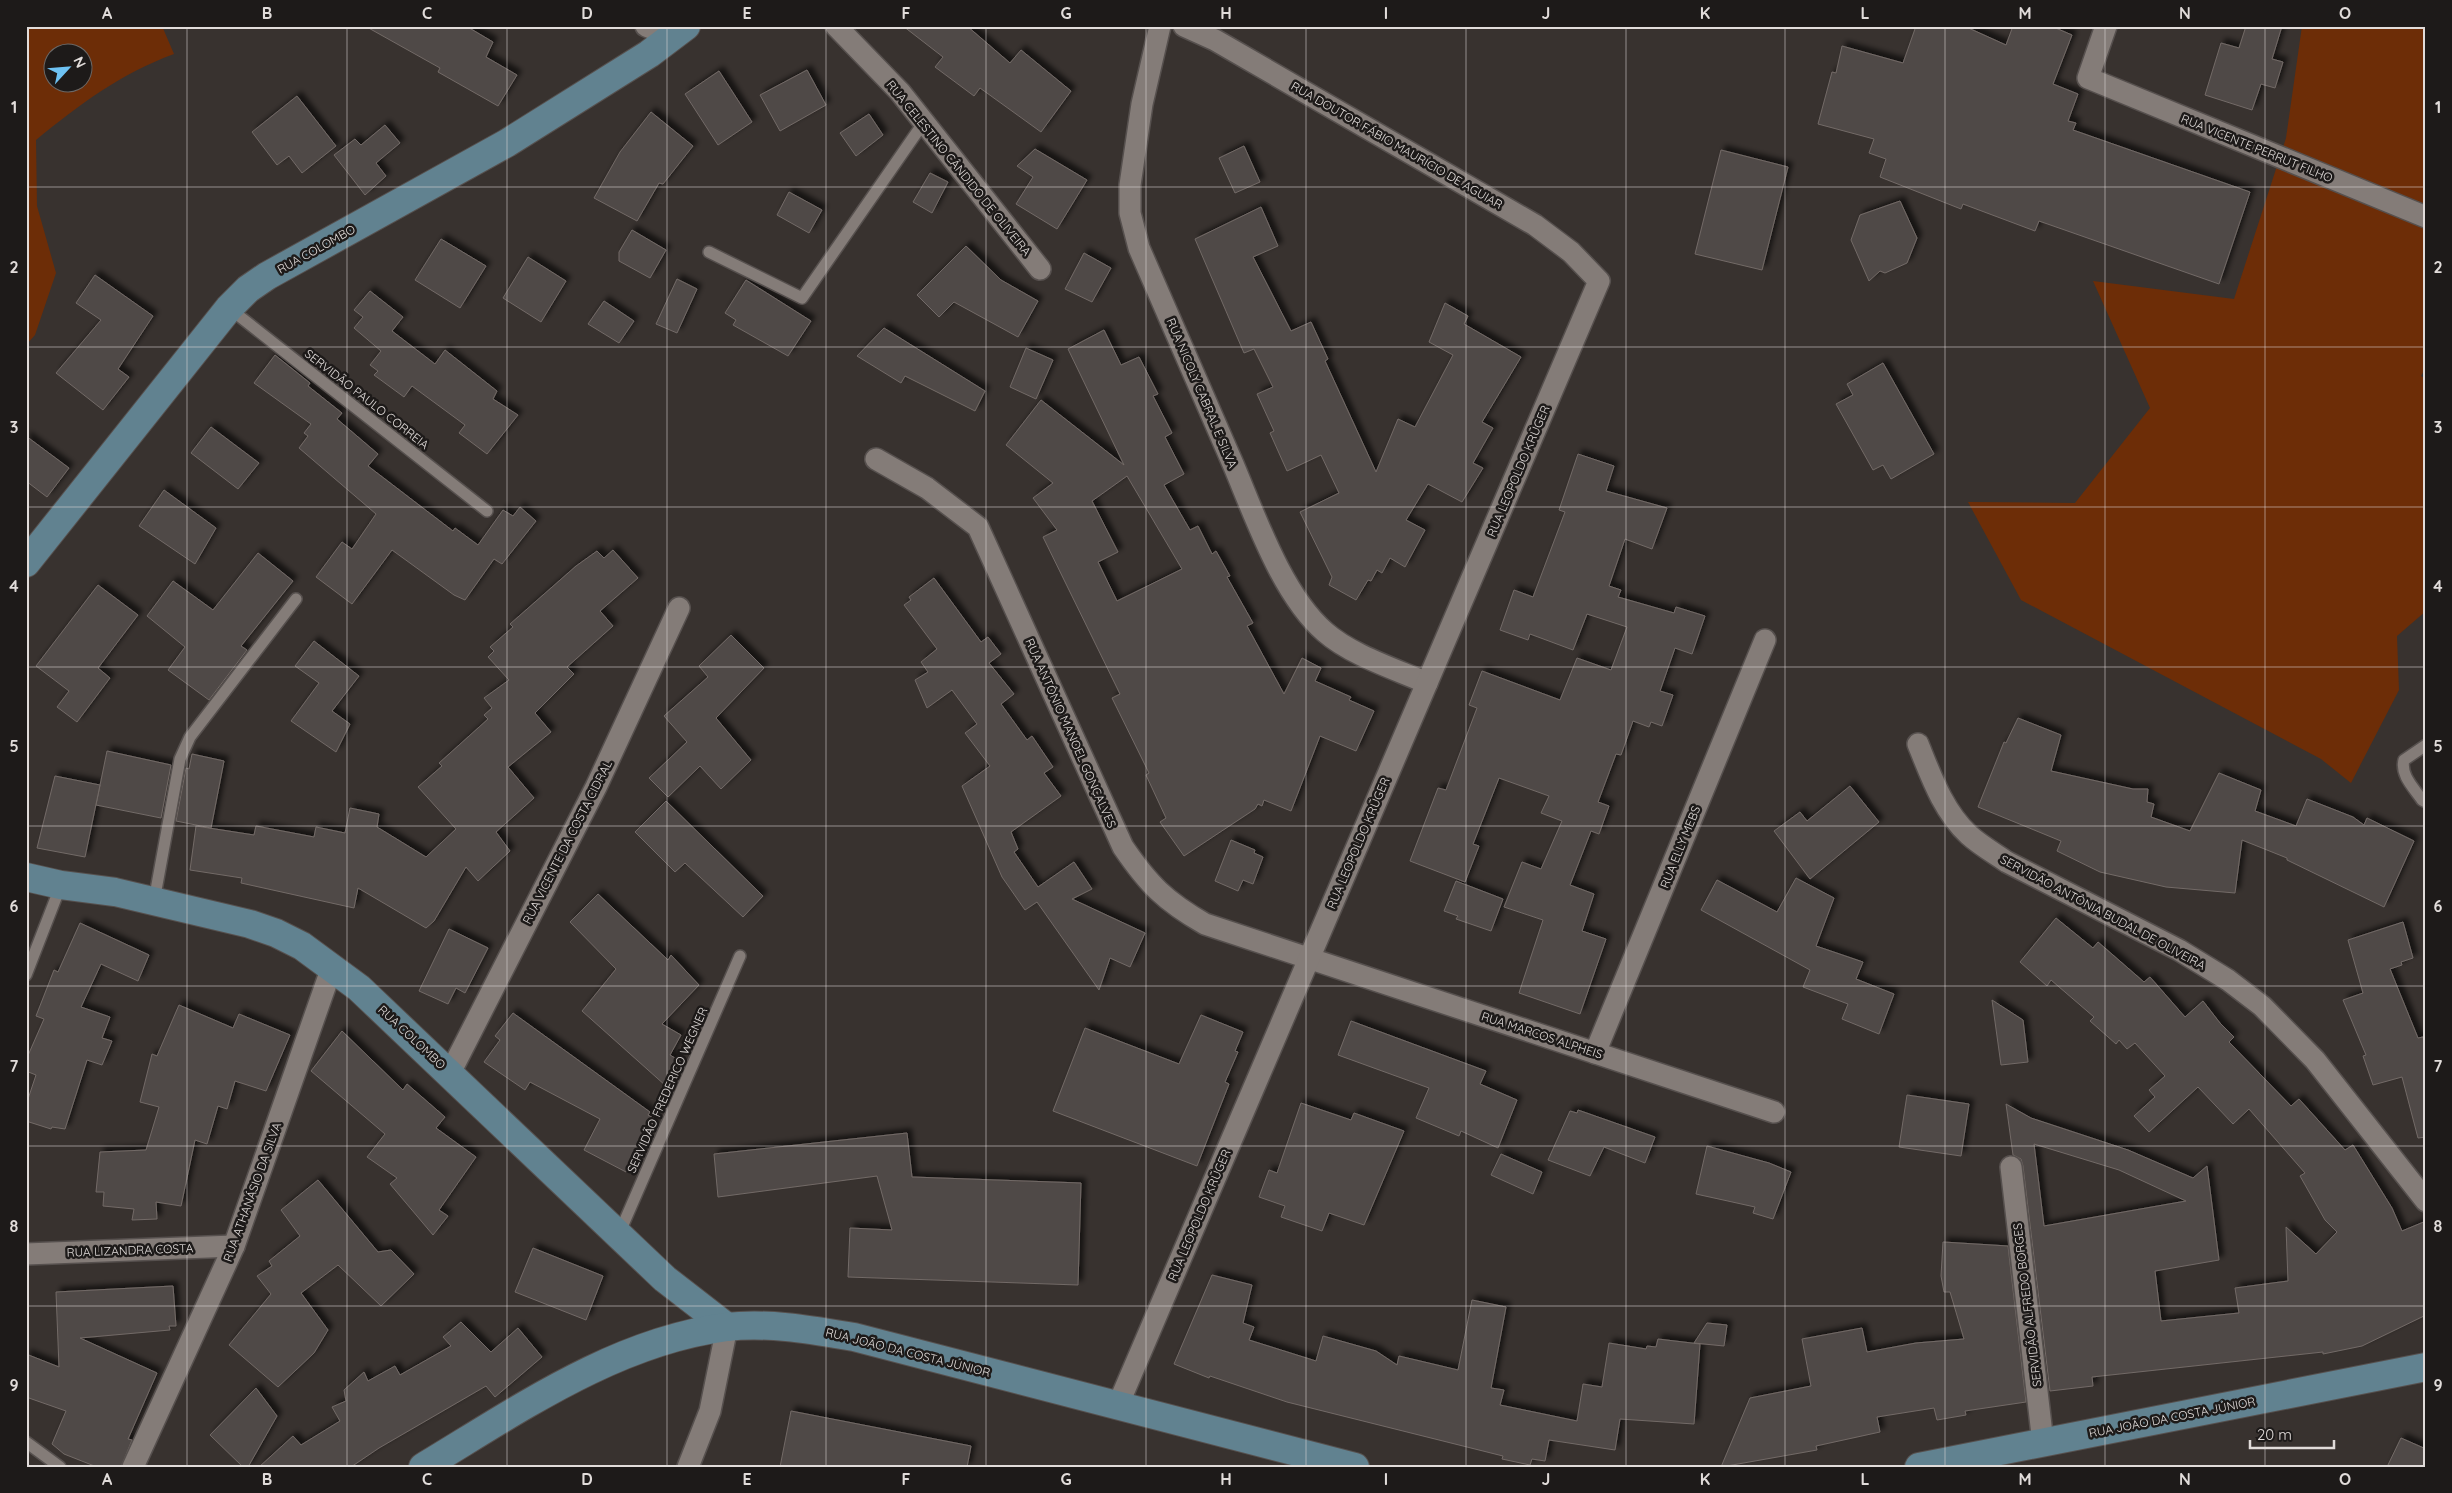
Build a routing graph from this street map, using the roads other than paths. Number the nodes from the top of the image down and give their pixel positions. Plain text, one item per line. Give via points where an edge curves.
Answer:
1 (646, 26) edge
2 (836, 26) edge
3 (1160, 26) edge
4 (1184, 26) edge
5 (2106, 26) edge
6 (680, 32) edge
7 (924, 122) junction
8 (2426, 218) edge
9 (709, 252) dead end
10 (1040, 268) dead end
11 (1599, 281) joint
12 (229, 308) junction
13 (876, 459) dead end
14 (487, 511) dead end
15 (26, 563) edge
16 (296, 599) dead end
17 (679, 608) dead end
18 (1765, 640) dead end
19 (1426, 683) junction
20 (1918, 744) dead end
21 (2426, 745) edge
22 (2426, 802) edge
23 (28, 879) edge
24 (61, 885) junction
25 (154, 900) junction
26 (740, 956) dead end
27 (1309, 958) junction
28 (332, 967) junction
29 (26, 975) edge
30 (1595, 1053) junction
31 (450, 1073) junction
32 (1774, 1112) dead end
33 (2011, 1167) dead end
34 (2426, 1201) edge
35 (618, 1235) junction
36 (234, 1246) junction
37 (26, 1254) edge
38 (726, 1327) junction
39 (2426, 1367) edge
40 (1118, 1405) junction
41 (26, 1442) edge
42 (2043, 1443) junction
43 (1352, 1466) edge
44 (60, 1467) edge
45 (133, 1467) edge
46 (423, 1467) edge
47 (688, 1467) edge
48 (1919, 1467) edge

1 - 6 street
2 - 7 street, RUA CELESTINO CÂNDIDO DE OLIVEIRA via 900,92
3 - 19 street, RUA NICOLY CABRAL E SILVA via 1142,104 1130,186 1130,213 1139,248 1260,526 1284,578 1304,610 1325,633
4 - 11 street, RUA DOUTOR FÁBIO MAURÍCIO DE AGUIAR via 1215,40 1534,224 1571,252
5 - 8 street, RUA VICENTE PERRUT FILHO via 2088,78
6 - 12 street, RUA COLOMBO via 507,144 268,276 248,289
7 - 9 lane via 802,298
7 - 10 street, RUA CELESTINO CÂNDIDO DE OLIVEIRA
11 - 19 street, RUA LEOPOLDO KRÜGER
12 - 14 lane, SERVIDÃO PAULO CORREIA
12 - 15 street, RUA COLOMBO
13 - 27 street, RUA ANTÔNIO MANOEL GONÇALVES via 927,488 978,527 1123,847 1156,891 1175,907 1205,924
16 - 25 lane via 190,737 180,759
17 - 31 street, RUA VICENTE DA COSTA CIDRAL via 596,787
18 - 30 street, RUA ELLY MEBS
19 - 27 street, RUA LEOPOLDO KRÜGER
20 - 34 street, SERVIDÃO ANTÔNIA BUDAL DE OLIVEIRA via 1935,786 1953,816 1986,848 2007,862 2179,950 2228,980 2262,1006 2315,1060
21 - 22 lane via 2404,760 2402,767
23 - 24 street, RUA COLOMBO
24 - 25 street, RUA COLOMBO
24 - 29 lane
25 - 28 street, RUA COLOMBO via 276,933
26 - 35 lane, SERVIDÃO FREDERICO WEGNER
27 - 30 street, RUA MARCOS ALPHEIS
27 - 40 street, RUA LEOPOLDO KRÜGER
28 - 31 street, RUA COLOMBO
28 - 36 street, RUA ATHANÁSIO DA SILVA
30 - 32 street, RUA MARCOS ALPHEIS
31 - 35 street, RUA COLOMBO
33 - 42 street, SERVIDÃO ALFREDO BORGES
35 - 38 street, RUA COLOMBO via 665,1279
36 - 37 street, RUA LIZANDRA COSTA
36 - 45 street, RUA ATHANÁSIO DA SILVA
38 - 40 street, RUA JOÃO DA COSTA JÚNIOR via 801,1328 854,1337
38 - 46 street, RUA JOÃO DA COSTA JÚNIOR via 667,1340 611,1361 534,1400
38 - 47 street via 710,1411
39 - 42 street, RUA JOÃO DA COSTA JÚNIOR
40 - 43 street, RUA JOÃO DA COSTA JÚNIOR
41 - 44 lane
42 - 48 street, RUA JOÃO DA COSTA JÚNIOR

